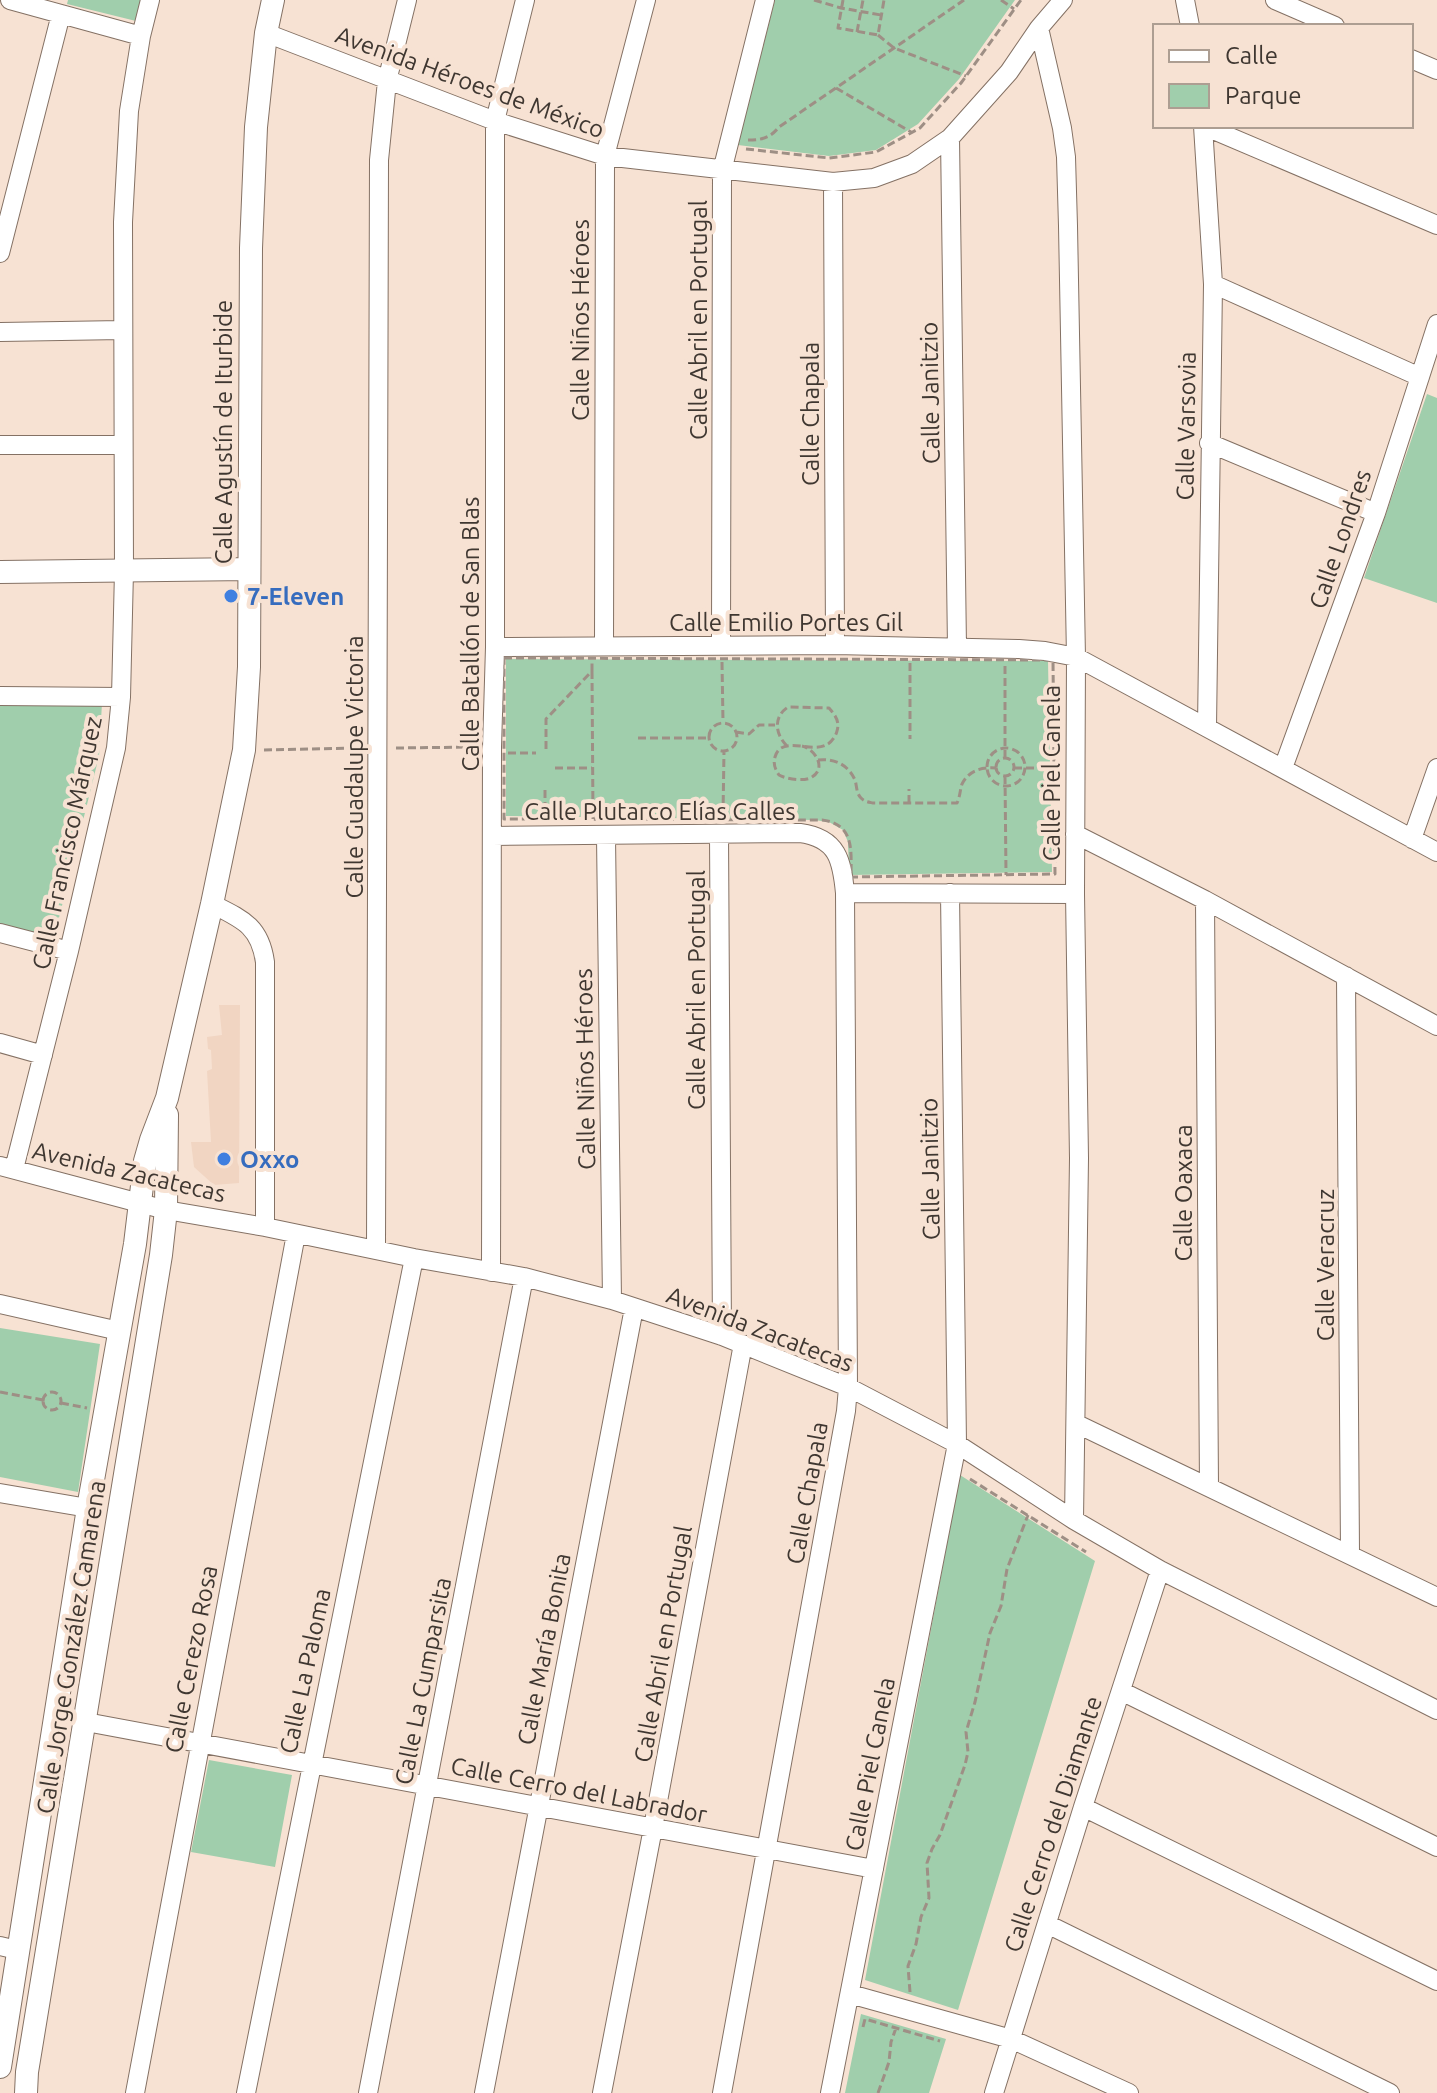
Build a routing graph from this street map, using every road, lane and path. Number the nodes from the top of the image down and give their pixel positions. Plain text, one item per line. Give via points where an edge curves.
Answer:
1 (10, 0) edge
2 (150, 0) edge
3 (273, 0) edge
4 (407, 0) edge
5 (525, 0) edge
6 (646, 0) edge
7 (765, 0) edge
8 (814, 0) edge
9 (843, 0) edge
10 (863, 0) edge
11 (884, 0) edge
12 (964, 0) edge
13 (1001, 0) edge
14 (1021, 0) edge
15 (1063, 0) edge
16 (1185, 0) edge
17 (1275, 0) edge
18 (841, 8) junction
19 (1014, 9) junction
20 (861, 11) junction
21 (61, 14) junction
22 (881, 15) junction
23 (1190, 24) edge
24 (1330, 24) edge
25 (1039, 28) junction
26 (857, 32) junction
27 (266, 33) junction
28 (878, 35) junction
29 (141, 36) junction
30 (894, 48) junction
31 (1413, 60) edge
32 (1437, 70) edge
33 (966, 76) junction
34 (387, 81) junction
35 (836, 88) junction
36 (495, 121) junction
37 (1204, 128) edge
38 (1209, 128) edge
39 (911, 132) junction
40 (950, 138) junction
41 (605, 156) junction
42 (722, 171) junction
43 (833, 182) junction
44 (1437, 225) edge
45 (0, 253) edge
46 (1213, 284) junction
47 (1437, 324) edge
48 (122, 330) junction
49 (0, 332) edge
50 (1420, 377) junction
51 (1209, 443) junction
52 (0, 445) edge
53 (122, 445) junction
54 (1376, 513) junction
55 (248, 569) junction
56 (124, 571) junction
57 (0, 572) edge
58 (835, 645) junction
59 (495, 647) junction
60 (957, 647) junction
61 (598, 652) junction
62 (721, 652) junction
63 (1076, 657) junction
64 (910, 659) junction
65 (1005, 659) junction
66 (592, 671) junction
67 (0, 696) edge
68 (121, 697) junction
69 (723, 723) junction
70 (777, 725) junction
71 (1207, 727) junction
72 (736, 732) junction
73 (638, 738) dead end
74 (709, 738) junction
75 (910, 739) dead end
76 (787, 746) junction
77 (802, 746) junction
78 (1006, 748) junction
79 (546, 749) dead end
80 (724, 751) junction
81 (504, 753) junction
82 (536, 753) dead end
83 (1005, 758) junction
84 (818, 760) junction
85 (987, 767) junction
86 (555, 768) dead end
87 (592, 768) junction
88 (996, 768) junction
89 (1014, 768) junction
90 (1025, 768) junction
91 (1054, 768) junction
92 (1283, 768) junction
93 (1437, 768) edge
94 (1005, 776) junction
95 (1005, 786) junction
96 (909, 789) dead end
97 (545, 790) dead end
98 (909, 803) junction
99 (545, 819) junction
100 (593, 819) junction
101 (721, 827) junction
102 (1075, 834) junction
103 (493, 836) junction
104 (606, 837) junction
105 (1412, 839) junction
106 (1437, 852) edge
107 (1006, 875) junction
108 (845, 893) junction
109 (950, 893) junction
110 (1075, 894) junction
111 (1205, 900) junction
112 (212, 904) junction
113 (0, 933) edge
114 (69, 951) junction
115 (1346, 976) junction
116 (1437, 1026) edge
117 (0, 1043) edge
118 (43, 1055) junction
119 (167, 1098) junction
120 (7, 1167) edge
121 (140, 1204) junction
122 (166, 1210) junction
123 (265, 1227) junction
124 (296, 1234) junction
125 (376, 1250) junction
126 (414, 1258) junction
127 (491, 1272) junction
128 (524, 1277) junction
129 (612, 1300) junction
130 (0, 1304) edge
131 (634, 1308) junction
132 (119, 1331) junction
133 (722, 1336) junction
134 (743, 1344) junction
135 (848, 1387) junction
136 (0, 1392) edge
137 (43, 1400) junction
138 (61, 1403) junction
139 (87, 1408) dead end
140 (50, 1410) junction
141 (48, 1417) dead end
142 (1077, 1424) junction
143 (957, 1444) junction
144 (970, 1478) dead end
145 (1209, 1487) junction
146 (0, 1493) edge
147 (88, 1508) junction
148 (1028, 1515) junction
149 (1074, 1520) junction
150 (1086, 1552) dead end
151 (1350, 1553) junction
152 (1160, 1570) junction
153 (1437, 1597) edge
154 (1121, 1691) junction
155 (1437, 1710) edge
156 (86, 1722) junction
157 (199, 1744) junction
158 (311, 1764) junction
159 (428, 1785) junction
160 (538, 1806) junction
161 (1083, 1807) junction
162 (653, 1828) junction
163 (1437, 1847) edge
164 (766, 1850) junction
165 (874, 1869) junction
166 (1047, 1924) junction
167 (8, 1948) edge
168 (1437, 1981) edge
169 (850, 1994) junction
170 (921, 1995) dead end
171 (896, 2028) junction
172 (862, 2034) dead end
173 (1011, 2039) junction
174 (940, 2041) dead end
175 (0, 2067) edge
176 (1121, 2091) edge
177 (26, 2093) edge
178 (135, 2093) edge
179 (246, 2093) edge
180 (368, 2093) edge
181 (484, 2093) edge
182 (602, 2093) edge
183 (722, 2093) edge
184 (830, 2093) edge
185 (878, 2093) edge
186 (994, 2093) edge
187 (1390, 2093) edge

1 - 21 street
2 - 29 street, Calle Francisco Márquez
3 - 27 street, Calle Agustín de Iturbide
4 - 34 street, Calle Guadalupe Victoria
5 - 36 street, Calle Batallón de San Blas
6 - 41 street, Calle Niños Héroes
7 - 42 street, Calle Abril en Portugal
8 - 18 path
9 - 18 path
10 - 20 path
11 - 22 path
12 - 30 path
13 - 19 path
14 - 19 path
15 - 25 street, Avenida Héroes de México
16 - 23 street
17 - 24 street
18 - 20 path
18 - 26 path via 838,28
19 - 33 path
20 - 22 path
20 - 26 path
21 - 29 street
21 - 45 street
22 - 28 path
25 - 40 street, Avenida Héroes de México via 1009,72
25 - 63 street, Calle Piel Canela via 1066,157
26 - 28 path
27 - 34 street, Avenida Héroes de México
27 - 55 street, Calle Agustín de Iturbide via 251,248
28 - 30 path
29 - 48 street, Calle Francisco Márquez via 129,111
30 - 33 path
30 - 35 path
31 - 32 street
33 - 39 path
34 - 36 street, Avenida Héroes de México
34 - 125 street, Calle Guadalupe Victoria via 379,160
35 - 39 path
35 - 39 path via 771,136 744,140 742,148 829,158 876,152
36 - 41 street, Avenida Héroes de México
36 - 59 street, Calle Batallón de San Blas
37 - 46 street, Calle Varsovia
38 - 44 street
40 - 43 street, Avenida Héroes de México via 912,164 874,178
40 - 60 street, Calle Janitzio
41 - 42 street, Avenida Héroes de México
41 - 61 street, Calle Niños Héroes
42 - 43 street, Avenida Héroes de México
42 - 62 street, Calle Abril en Portugal
43 - 58 street, Calle Chapala
46 - 50 street
46 - 51 street, Calle Varsovia
47 - 50 street, Calle Londres
48 - 49 street
48 - 53 street, Calle Francisco Márquez
50 - 54 street, Calle Londres
51 - 54 street
51 - 71 street, Calle Varsovia
52 - 53 street
53 - 56 street, Calle Francisco Márquez
54 - 92 street, Calle Londres
55 - 56 street
55 - 112 street, Calle Agustín de Iturbide via 244,750
56 - 57 street
56 - 68 street, Calle Francisco Márquez
58 - 60 street, Calle Emilio Portes Gil
58 - 62 street, Calle Emilio Portes Gil
59 - 61 street, Calle Emilio Portes Gil
59 - 103 street, Calle Batallón de San Blas
60 - 63 street, Calle Emilio Portes Gil
61 - 62 street, Calle Emilio Portes Gil
61 - 62 path
61 - 66 path
61 - 81 path via 504,658
62 - 64 path
62 - 69 path
63 - 71 street, Calle Emilio Portes Gil
63 - 102 street, Calle Piel Canela
64 - 65 path
64 - 75 path
65 - 78 path
65 - 91 path via 1053,660
66 - 79 path via 546,719
66 - 87 path
67 - 68 street
68 - 114 street, Calle Francisco Márquez via 116,748
69 - 72 path
69 - 74 path via 715,725
70 - 72 path via 759,725 749,734
70 - 76 path
70 - 77 path via 788,707 829,708 838,726 833,740 821,747
71 - 92 street, Calle Emilio Portes Gil
72 - 80 path via 736,743
73 - 74 path
74 - 80 path
76 - 77 path
76 - 84 path via 774,760 785,778 812,778
77 - 84 path
78 - 83 path
78 - 85 path via 991,755
78 - 90 path via 1020,754
80 - 101 path
81 - 82 path
81 - 99 path via 504,819
83 - 88 path
83 - 89 path
84 - 98 path via 846,767 864,800
85 - 88 path
85 - 95 path via 995,784
85 - 98 path via 968,776 957,803
86 - 87 path
87 - 100 path
88 - 94 path
89 - 90 path
89 - 94 path
90 - 91 path
90 - 95 path via 1018,782
91 - 107 path via 1055,874
92 - 105 street, Calle Emilio Portes Gil
93 - 105 street
94 - 95 path
95 - 107 path
96 - 98 path
97 - 99 path
99 - 100 path
100 - 101 path
101 - 104 street, Calle Plutarco Elías Calles
101 - 107 path via 832,822 849,840 851,877
101 - 108 street, Calle Plutarco Elías Calles via 800,833 826,841 843,868
101 - 133 street, Calle Abril en Portugal
102 - 110 street, Calle Piel Canela
102 - 111 street
103 - 104 street, Calle Plutarco Elías Calles
103 - 127 street, Calle Batallón de San Blas
104 - 129 street, Calle Niños Héroes
105 - 106 street, Calle Emilio Portes Gil
108 - 109 street
108 - 135 street, Calle Chapala
109 - 110 street
109 - 143 street, Calle Janitzio
110 - 142 street, Calle Piel Canela
111 - 115 street
111 - 145 street, Calle Oaxaca
112 - 119 street, Calle Agustín de Iturbide
112 - 123 street via 244,920 263,947
113 - 114 street
114 - 118 street, Calle Francisco Márquez
115 - 116 street
115 - 151 street, Calle Veracruz
117 - 118 street
118 - 120 street, Calle Francisco Márquez
119 - 121 street, Calle Agustín de Iturbide via 145,1161
119 - 122 street, Calle Agustín de Iturbide
120 - 121 street, Avenida Zacatecas
121 - 122 street, Avenida Zacatecas
121 - 132 street, Calle Jorge González Camarena
122 - 123 street, Avenida Zacatecas
122 - 156 street, Calle Jorge González Camarena
123 - 124 street, Avenida Zacatecas
124 - 125 street, Avenida Zacatecas
124 - 157 street, Calle Cerezo Rosa
125 - 126 street, Avenida Zacatecas
126 - 127 street, Avenida Zacatecas
126 - 158 street, Calle La Paloma
127 - 128 street, Avenida Zacatecas
128 - 129 street, Avenida Zacatecas
128 - 159 street, Calle La Cumparsita
129 - 131 street, Avenida Zacatecas
130 - 132 street
131 - 133 street, Avenida Zacatecas
131 - 160 street, Calle María Bonita
132 - 147 street, Calle Jorge González Camarena
133 - 134 street, Avenida Zacatecas
134 - 135 street, Avenida Zacatecas
134 - 162 street, Calle Abril en Portugal
135 - 143 street, Avenida Zacatecas
135 - 164 street, Calle Chapala
136 - 137 path
137 - 138 path via 53,1392
137 - 140 path
138 - 139 path
138 - 140 path
140 - 141 path
142 - 145 street
142 - 149 street, Calle Piel Canela
143 - 149 street, Avenida Zacatecas
143 - 165 street, Calle Piel Canela
144 - 148 path
145 - 151 street
146 - 147 street
147 - 167 street, Calle Jorge González Camarena
148 - 150 path
148 - 170 path via 990,1633 966,1732 965,1765 927,1863 929,1898 908,1966 910,1992
149 - 152 street, Avenida Zacatecas
151 - 153 street
152 - 154 street, Calle Cerro del Diamante
152 - 155 street, Avenida Zacatecas
154 - 161 street, Calle Cerro del Diamante
154 - 163 street
156 - 157 street, Calle Cerro del Labrador
156 - 177 street, Calle Jorge González Camarena
157 - 158 street, Calle Cerro del Labrador
157 - 178 street, Calle Cerezo Rosa
158 - 159 street, Calle Cerro del Labrador
158 - 179 street, Calle La Paloma
159 - 160 street, Calle Cerro del Labrador
159 - 180 street, Calle La Cumparsita
160 - 162 street, Calle Cerro del Labrador
160 - 181 street, Calle María Bonita
161 - 166 street, Calle Cerro del Diamante
161 - 168 street
162 - 164 street, Calle Cerro del Labrador
162 - 182 street, Calle Abril en Portugal
164 - 165 street, Calle Cerro del Labrador
164 - 183 street, Calle Chapala
165 - 169 street, Calle Piel Canela
166 - 173 street, Calle Cerro del Diamante
166 - 187 street
167 - 175 street, Calle Jorge González Camarena
169 - 173 street
169 - 184 street, Calle Piel Canela
171 - 172 path via 865,2019
171 - 174 path
171 - 185 path
173 - 176 street
173 - 186 street, Calle Cerro del Diamante

